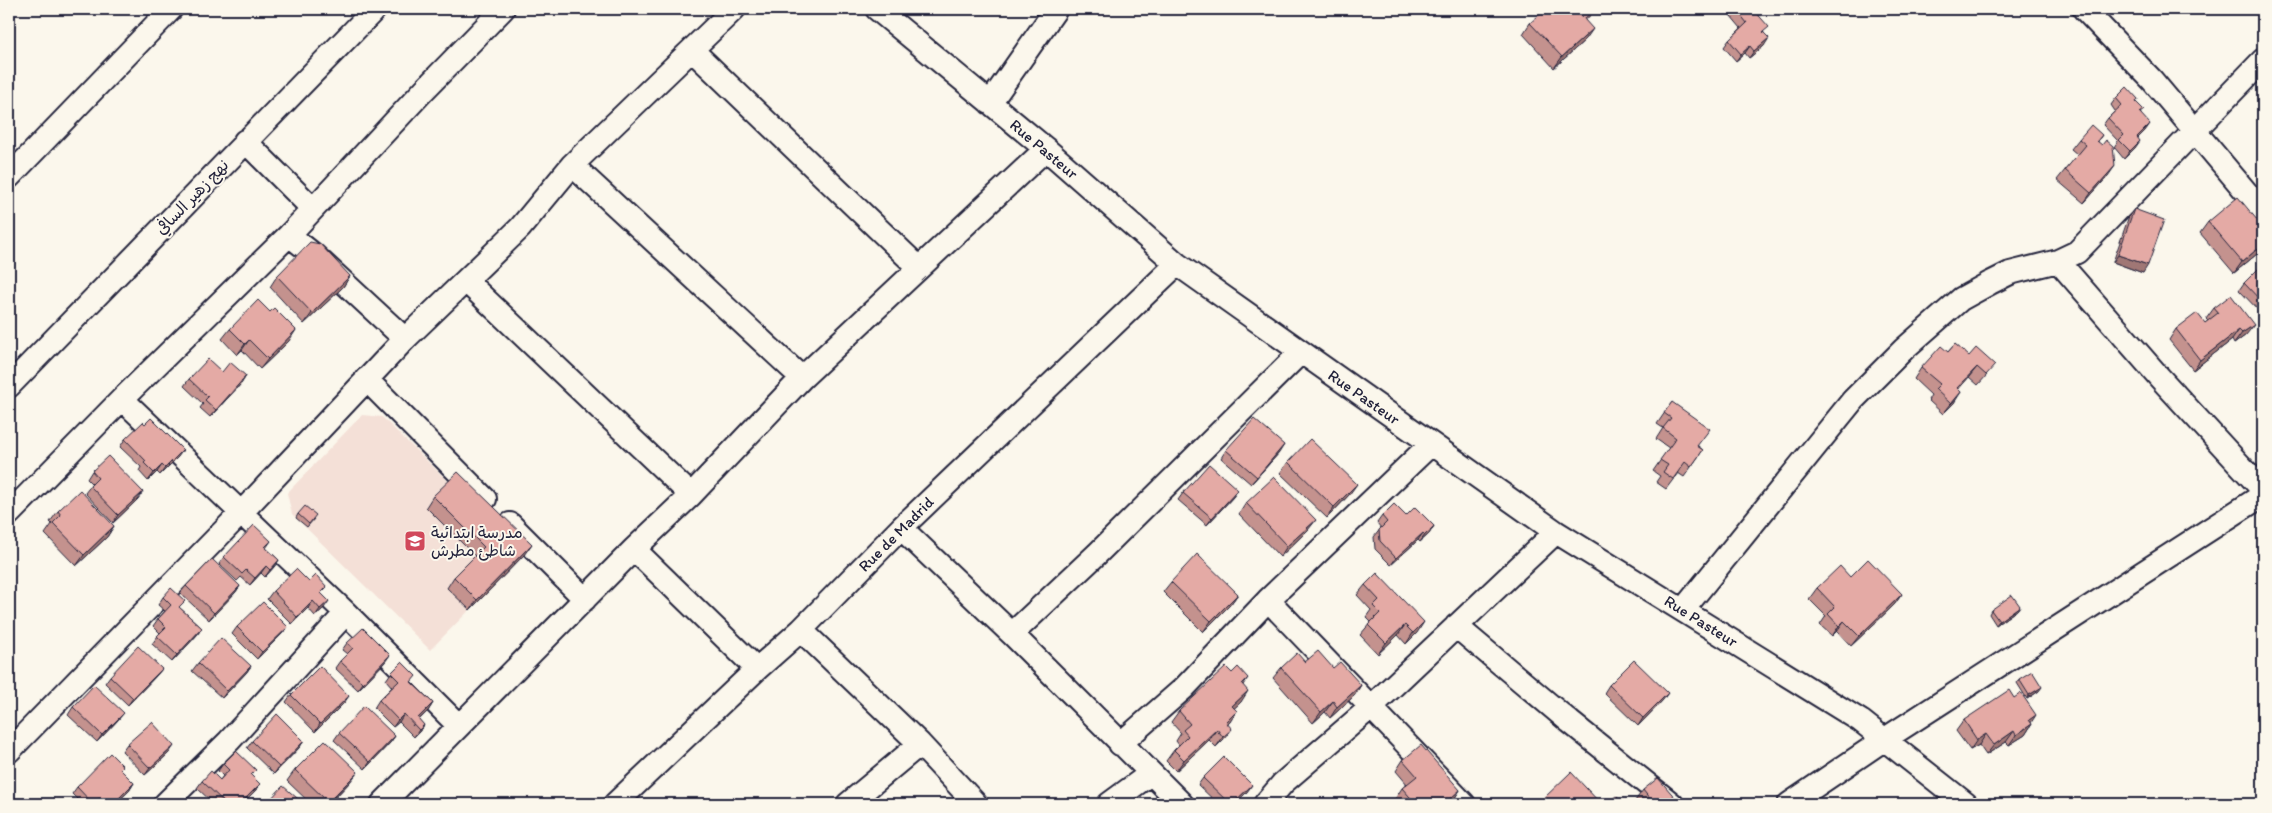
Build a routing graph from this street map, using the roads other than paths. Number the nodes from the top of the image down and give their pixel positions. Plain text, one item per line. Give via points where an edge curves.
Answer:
1 (172, 9) edge
2 (375, 9) edge
3 (503, 9) edge
4 (734, 9) edge
5 (877, 9) edge
6 (1056, 9) edge
7 (2084, 9) edge
8 (692, 50) junction
9 (2263, 60) edge
10 (990, 103) junction
11 (2195, 130) junction
12 (245, 141) junction
13 (1046, 149) junction
14 (572, 165) junction
15 (9, 177) edge
16 (313, 209) junction
17 (2263, 212) edge
18 (289, 235) junction
19 (2058, 261) junction
20 (1178, 264) junction
21 (919, 268) junction
22 (466, 281) junction
23 (405, 339) junction
24 (1301, 352) junction
25 (802, 378) junction
26 (366, 379) junction
27 (9, 386) edge
28 (122, 399) junction
29 (1431, 444) junction
30 (2263, 490) edge
31 (691, 495) junction
32 (2263, 495) edge
33 (241, 513) junction
34 (9, 514) edge
35 (901, 528) junction
36 (1556, 532) junction
37 (634, 548) junction
38 (585, 599) junction
39 (1268, 600) junction
40 (1683, 610) junction
41 (346, 613) junction
42 (1456, 626) junction
43 (801, 630) junction
44 (1012, 634) junction
45 (757, 668) junction
46 (1370, 708) junction
47 (459, 726) junction
48 (1885, 739) junction
49 (920, 744) junction
50 (1120, 744) junction
51 (9, 751) edge
52 (1150, 774) junction
53 (165, 804) edge
54 (382, 804) edge
55 (614, 804) edge
56 (848, 804) edge
57 (976, 804) edge
58 (1109, 804) edge
59 (1182, 804) edge
60 (1265, 804) edge
61 (1464, 804) edge
62 (1672, 804) edge
63 (1789, 804) edge
64 (1966, 804) edge

1 - 15 street
2 - 12 street, نهج زهير السافي
3 - 16 street
4 - 8 street
5 - 10 street, Rue Pasteur
6 - 10 street
7 - 11 street
8 - 14 street
8 - 21 street
9 - 11 street
10 - 13 street, Rue Pasteur
11 - 17 street
11 - 19 street via 2089,241 2077,252
12 - 16 street
12 - 27 street, نهج زهير السافي
13 - 20 street, Rue Pasteur
13 - 21 street
14 - 22 street via 520,228
14 - 25 street
16 - 18 street
18 - 23 street
18 - 28 street
19 - 30 street
19 - 40 street via 2010,273 1961,299 1904,349 1853,400
20 - 24 street, Rue Pasteur
20 - 35 street, Rue de Madrid
21 - 25 street
22 - 23 street
22 - 31 street
23 - 26 street
24 - 29 street, Rue Pasteur
24 - 44 street via 1098,554
25 - 31 street
26 - 33 street
26 - 38 street
28 - 33 street
28 - 34 street
29 - 36 street, Rue Pasteur
29 - 39 street
31 - 37 street
32 - 48 street
33 - 41 street
33 - 51 street
35 - 43 street, Rue de Madrid
35 - 44 street
36 - 40 street, Rue Pasteur
36 - 42 street
37 - 38 street
37 - 45 street
38 - 47 street
39 - 46 street
39 - 50 street via 1184,688
40 - 48 street, Rue Pasteur
41 - 47 street
41 - 53 street via 229,741
42 - 46 street
42 - 62 street
43 - 45 street, Rue de Madrid
43 - 49 street
44 - 50 street
45 - 55 street, Rue de Madrid
46 - 60 street via 1283,783
46 - 61 street
47 - 54 street
48 - 63 street
48 - 64 street, Rue Pasteur
49 - 56 street
49 - 57 street
50 - 52 street
52 - 58 street
52 - 59 street

